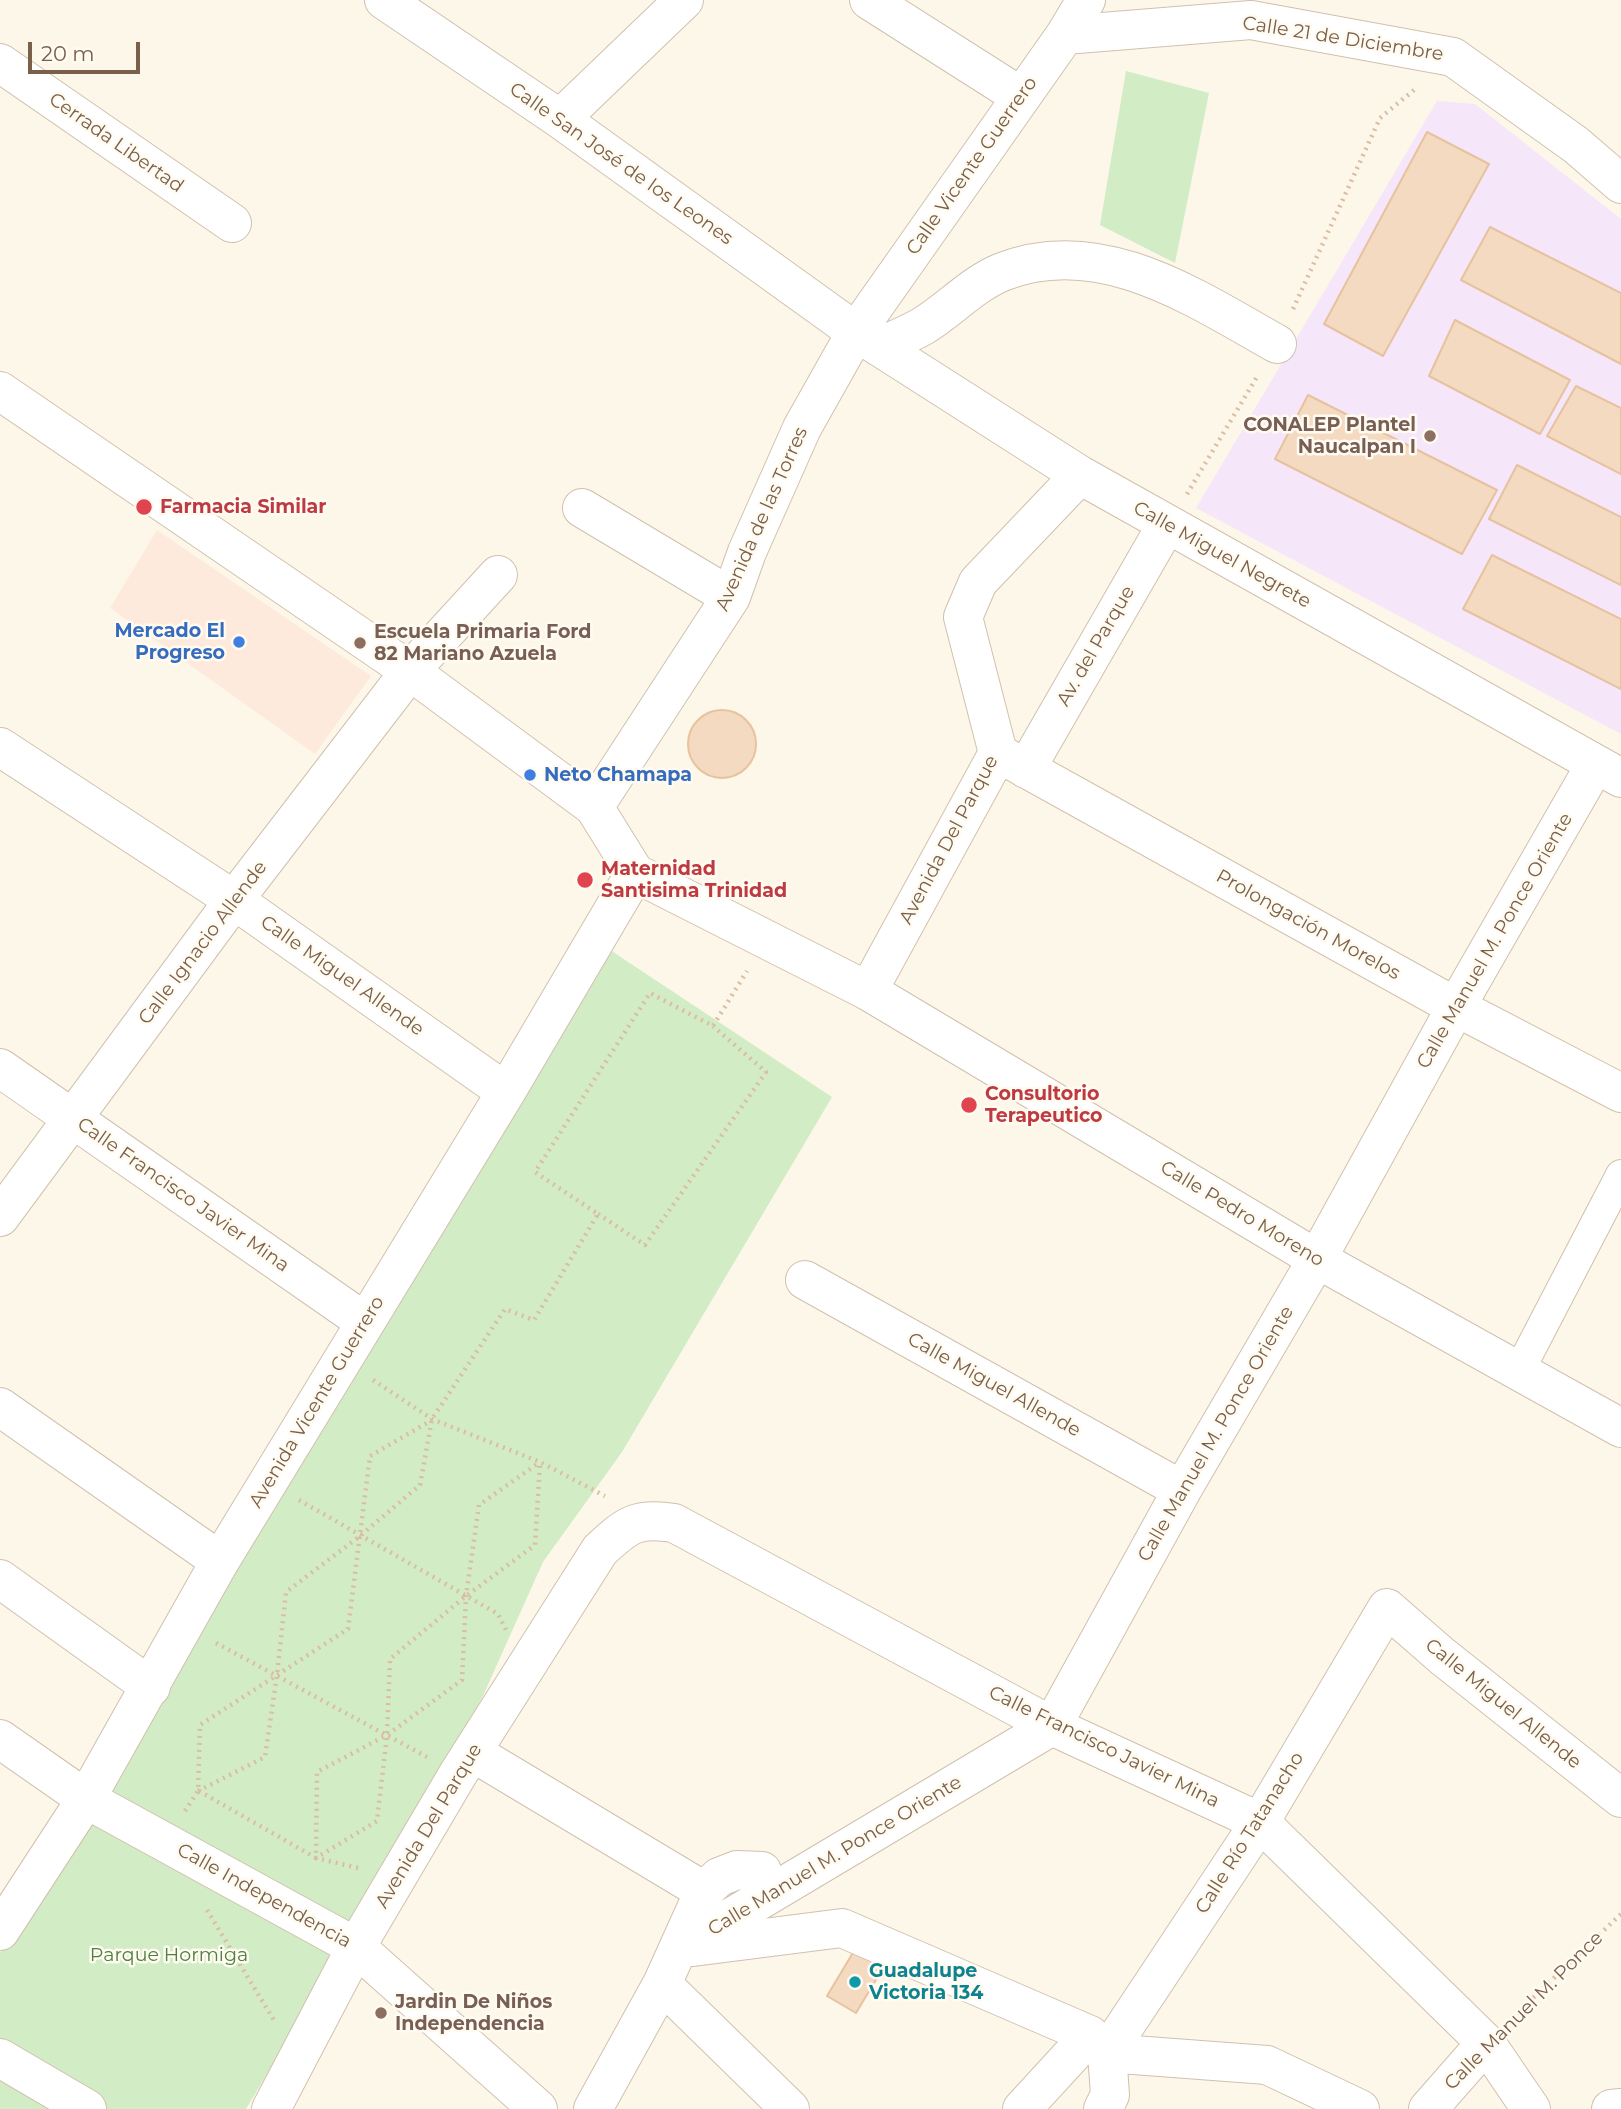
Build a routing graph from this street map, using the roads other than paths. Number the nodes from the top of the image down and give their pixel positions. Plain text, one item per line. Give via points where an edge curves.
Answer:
1 (384, 0) edge
2 (684, 0) edge
3 (869, 0) edge
4 (1086, 0) edge
5 (1066, 35) junction
6 (0, 63) edge
7 (1020, 96) junction
8 (560, 119) junction
9 (1621, 184) edge
10 (232, 223) dead end
11 (868, 340) junction
12 (1277, 344) dead end
13 (4, 402) edge
14 (1080, 475) junction
15 (582, 508) dead end
16 (1167, 524) junction
17 (498, 575) dead end
18 (731, 597) junction
19 (410, 671) junction
20 (0, 747) edge
21 (1012, 761) junction
22 (1608, 771) edge
23 (594, 807) junction
24 (635, 873) junction
25 (234, 900) junction
26 (868, 991) junction
27 (1456, 1007) junction
28 (0, 1068) edge
29 (506, 1092) junction
30 (1621, 1093) edge
31 (74, 1119) junction
32 (1621, 1175) edge
33 (0, 1217) edge
34 (1317, 1258) junction
35 (805, 1280) dead end
36 (365, 1322) junction
37 (1519, 1371) junction
38 (0, 1407) edge
39 (1621, 1427) edge
40 (1182, 1490) junction
41 (649, 1520) joint
42 (220, 1561) junction
43 (0, 1579) edge
44 (1387, 1608) joint
45 (150, 1687) junction
46 (1052, 1726) junction
47 (0, 1739) edge
48 (465, 1763) junction
49 (1621, 1798) edge
50 (86, 1799) junction
51 (1261, 1822) junction
52 (704, 1891) junction
53 (0, 1931) edge
54 (356, 1947) junction
55 (678, 1949) junction
56 (662, 1984) junction
57 (1486, 2043) junction
58 (1098, 2044) junction
59 (0, 2058) edge
60 (1621, 2108) edge
61 (87, 2109) edge
62 (271, 2109) edge
63 (538, 2109) edge
64 (593, 2109) edge
65 (790, 2109) edge
66 (1022, 2109) edge
67 (1103, 2109) edge
68 (1360, 2109) edge
69 (1428, 2109) edge
70 (1531, 2109) edge
71 (1611, 2109) edge

1 - 8 street, Calle San José de los Leones
2 - 8 street
3 - 7 street
4 - 5 street, Calle Vicente Guerrero
5 - 7 street, Calle Vicente Guerrero
5 - 9 street, Calle 21 de Diciembre via 1251,20 1453,57 1576,145
6 - 10 street, Cerrada Libertad
7 - 11 street, Calle Vicente Guerrero
8 - 11 street, Calle San José de los Leones
11 - 12 street via 924,325 971,289 1003,272 1070,259 1105,263 1159,281
11 - 14 street, Calle Miguel Negrete
11 - 18 street, Avenida de las Torres via 802,428
13 - 19 street
14 - 16 street, Calle Miguel Negrete
14 - 21 street, Avenida Del Parque via 978,582 963,617
15 - 18 street
16 - 21 street, Av. del Parque
16 - 22 street, Calle Miguel Negrete
17 - 19 street, Calle Ignacio Allende
18 - 23 street, Avenida de las Torres
19 - 23 street
19 - 25 street, Calle Ignacio Allende
20 - 25 street, Calle Miguel Allende
21 - 26 street, Avenida Del Parque
21 - 27 street, Prolongación Morelos
22 - 27 street, Calle Manuel M. Ponce Oriente
23 - 24 street
24 - 26 street, Calle Pedro Moreno
24 - 29 street, Avenida Vicente Guerrero
25 - 29 street, Calle Miguel Allende
25 - 31 street, Calle Ignacio Allende
26 - 34 street, Calle Pedro Moreno
27 - 30 street, Prolongación Morelos
27 - 34 street, Calle Manuel M. Ponce Oriente
28 - 31 street, Calle Francisco Javier Mina
29 - 36 street, Avenida Vicente Guerrero
31 - 33 street, Calle Ignacio Allende
31 - 36 street, Calle Francisco Javier Mina
32 - 37 street
34 - 37 street, Calle Pedro Moreno
34 - 40 street, Calle Manuel M. Ponce Oriente
35 - 40 street, Calle Miguel Allende
36 - 42 street, Avenida Vicente Guerrero
37 - 39 street, Calle Pedro Moreno
38 - 42 street
40 - 46 street, Calle Manuel M. Ponce Oriente
41 - 46 street, Calle Francisco Javier Mina via 674,1523
41 - 48 street, Avenida Del Parque via 624,1528 600,1550
42 - 45 street, Avenida Vicente Guerrero
43 - 45 street
44 - 49 street, Calle Miguel Allende
44 - 51 street, Calle Río Tatanacho
45 - 50 street, Avenida Vicente Guerrero
46 - 51 street, Calle Francisco Javier Mina
46 - 55 street, Calle Manuel M. Ponce Oriente
47 - 50 street, Calle Independencia
48 - 52 street
48 - 54 street, Avenida Del Parque
50 - 53 street, Avenida Vicente Guerrero
50 - 54 street, Calle Independencia
51 - 57 street, Calle Francisco Javier Mina
51 - 58 street, Calle Río Tatanacho
52 - 55 street
52 - 55 street via 719,1877 737,1870 762,1871
54 - 62 street, Avenida Del Parque
54 - 63 street, Calle Independencia
55 - 56 street
55 - 58 street via 842,1928
56 - 64 street
56 - 65 street
57 - 69 street, Calle Manuel M. Ponce
57 - 70 street, Calle Francisco Javier Mina
58 - 66 street, Calle Río Tatanacho
58 - 67 street via 1110,2095
58 - 68 street via 1267,2065
59 - 61 street
60 - 71 street

